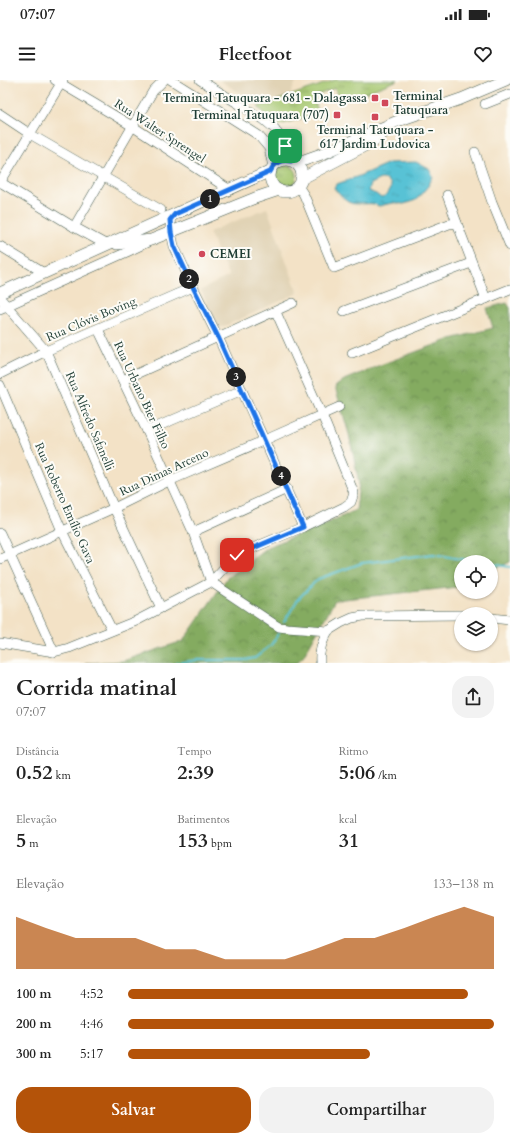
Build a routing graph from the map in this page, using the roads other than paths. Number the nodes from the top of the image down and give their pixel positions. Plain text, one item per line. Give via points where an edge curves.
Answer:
1 (164, 80) edge
2 (171, 80) edge
3 (200, 80) edge
4 (506, 80) edge
5 (60, 81) edge
6 (508, 95) edge
7 (485, 104) dead end
8 (510, 105) edge
9 (0, 114) edge
10 (400, 120) junction
11 (132, 126) junction
12 (30, 134) junction
13 (475, 152) dead end
14 (294, 162) junction
15 (272, 169) junction
16 (103, 176) junction
17 (0, 182) edge
18 (300, 183) junction
19 (230, 190) junction
20 (278, 190) junction
21 (447, 195) dead end
22 (161, 210) dead end
23 (175, 214) junction
24 (457, 222) junction
25 (74, 227) junction
26 (171, 232) junction
27 (151, 240) junction
28 (107, 245) junction
29 (0, 246) edge
30 (510, 246) edge
31 (472, 263) junction
32 (44, 273) junction
33 (193, 287) junction
34 (510, 289) edge
35 (0, 293) edge
36 (0, 298) edge
37 (486, 299) junction
38 (293, 304) dead end
39 (4, 307) edge
40 (276, 312) junction
41 (344, 312) dead end
42 (98, 329) junction
43 (218, 337) junction
44 (46, 351) junction
45 (352, 353) dead end
46 (0, 374) edge
47 (123, 380) junction
48 (0, 385) edge
49 (242, 390) junction
50 (338, 407) dead end
51 (322, 415) junction
52 (147, 432) junction
53 (265, 440) junction
54 (169, 481) junction
55 (287, 489) junction
56 (114, 508) junction
57 (303, 527) junction
58 (62, 531) junction
59 (193, 532) junction
60 (0, 533) edge
61 (10, 554) junction
62 (0, 558) edge
63 (211, 582) junction
64 (161, 608) junction
65 (454, 615) edge
66 (498, 619) edge
67 (510, 620) edge
68 (112, 630) junction
69 (328, 631) junction
70 (0, 643) edge
71 (54, 652) junction
72 (320, 663) edge

1 - 11 street via 153,91
2 - 15 street via 258,135 270,148
3 - 14 street via 275,128
4 - 10 main road
5 - 11 street, Rua Walter Sprengel
5 - 12 street
6 - 7 street
6 - 8 street
9 - 12 street
10 - 14 main road via 327,152
10 - 18 main road via 372,142
11 - 16 street
11 - 19 street, Rua Walter Sprengel
12 - 16 street
12 - 17 street
13 - 30 street
14 - 15 main road via 281,160
14 - 18 main road via 301,170
15 - 19 main road
15 - 20 main road via 271,182
16 - 22 street
16 - 25 street
17 - 25 street
18 - 20 main road via 289,191
18 - 24 street via 334,268
19 - 23 main road
20 - 26 main road
21 - 24 street
23 - 26 street via 170,220
23 - 28 main road
24 - 31 street
25 - 28 street
26 - 27 main road
26 - 33 street via 174,246
27 - 28 main road
27 - 39 street
28 - 32 main road
29 - 32 street
31 - 37 street
31 - 41 street
32 - 35 main road
33 - 42 street, Rua Clóvis Boving
33 - 43 street
34 - 37 street
36 - 39 street, Rua Alfredo Safanelli
37 - 45 street
38 - 40 street
39 - 44 street, Rua Alfredo Safanelli
40 - 43 street
40 - 51 street
42 - 44 street, Rua Clóvis Boving
42 - 47 street, Rua Urbano Bier Filho
43 - 47 street
43 - 49 street
44 - 46 street, Rua Clóvis Boving
44 - 56 street, Rua Alfredo Safanelli
47 - 52 street, Rua Urbano Bier Filho
48 - 58 street, Rua Roberto Emílio Gava
49 - 52 street
49 - 53 street
50 - 51 street, Rua Dimas Arceno
51 - 53 street, Rua Dimas Arceno
51 - 57 street via 354,493 351,502 344,507
52 - 54 street, Rua Urbano Bier Filho
53 - 54 street, Rua Dimas Arceno
53 - 55 street
54 - 56 street, Rua Dimas Arceno
54 - 59 street, Rua Urbano Bier Filho
55 - 57 street
55 - 59 street
56 - 58 street, Rua Dimas Arceno
56 - 64 street, Rua Alfredo Safanelli
57 - 63 street via 241,552
58 - 61 street, Rua Dimas Arceno
58 - 68 street, Rua Roberto Emílio Gava
59 - 63 street, Rua Urbano Bier Filho
60 - 61 street
61 - 62 street, Rua Dimas Arceno
61 - 71 street
63 - 64 street
63 - 69 street via 279,626 298,630
64 - 68 street
65 - 69 street via 363,616 347,620
66 - 67 street
68 - 71 street
69 - 72 street via 319,653
70 - 71 street

